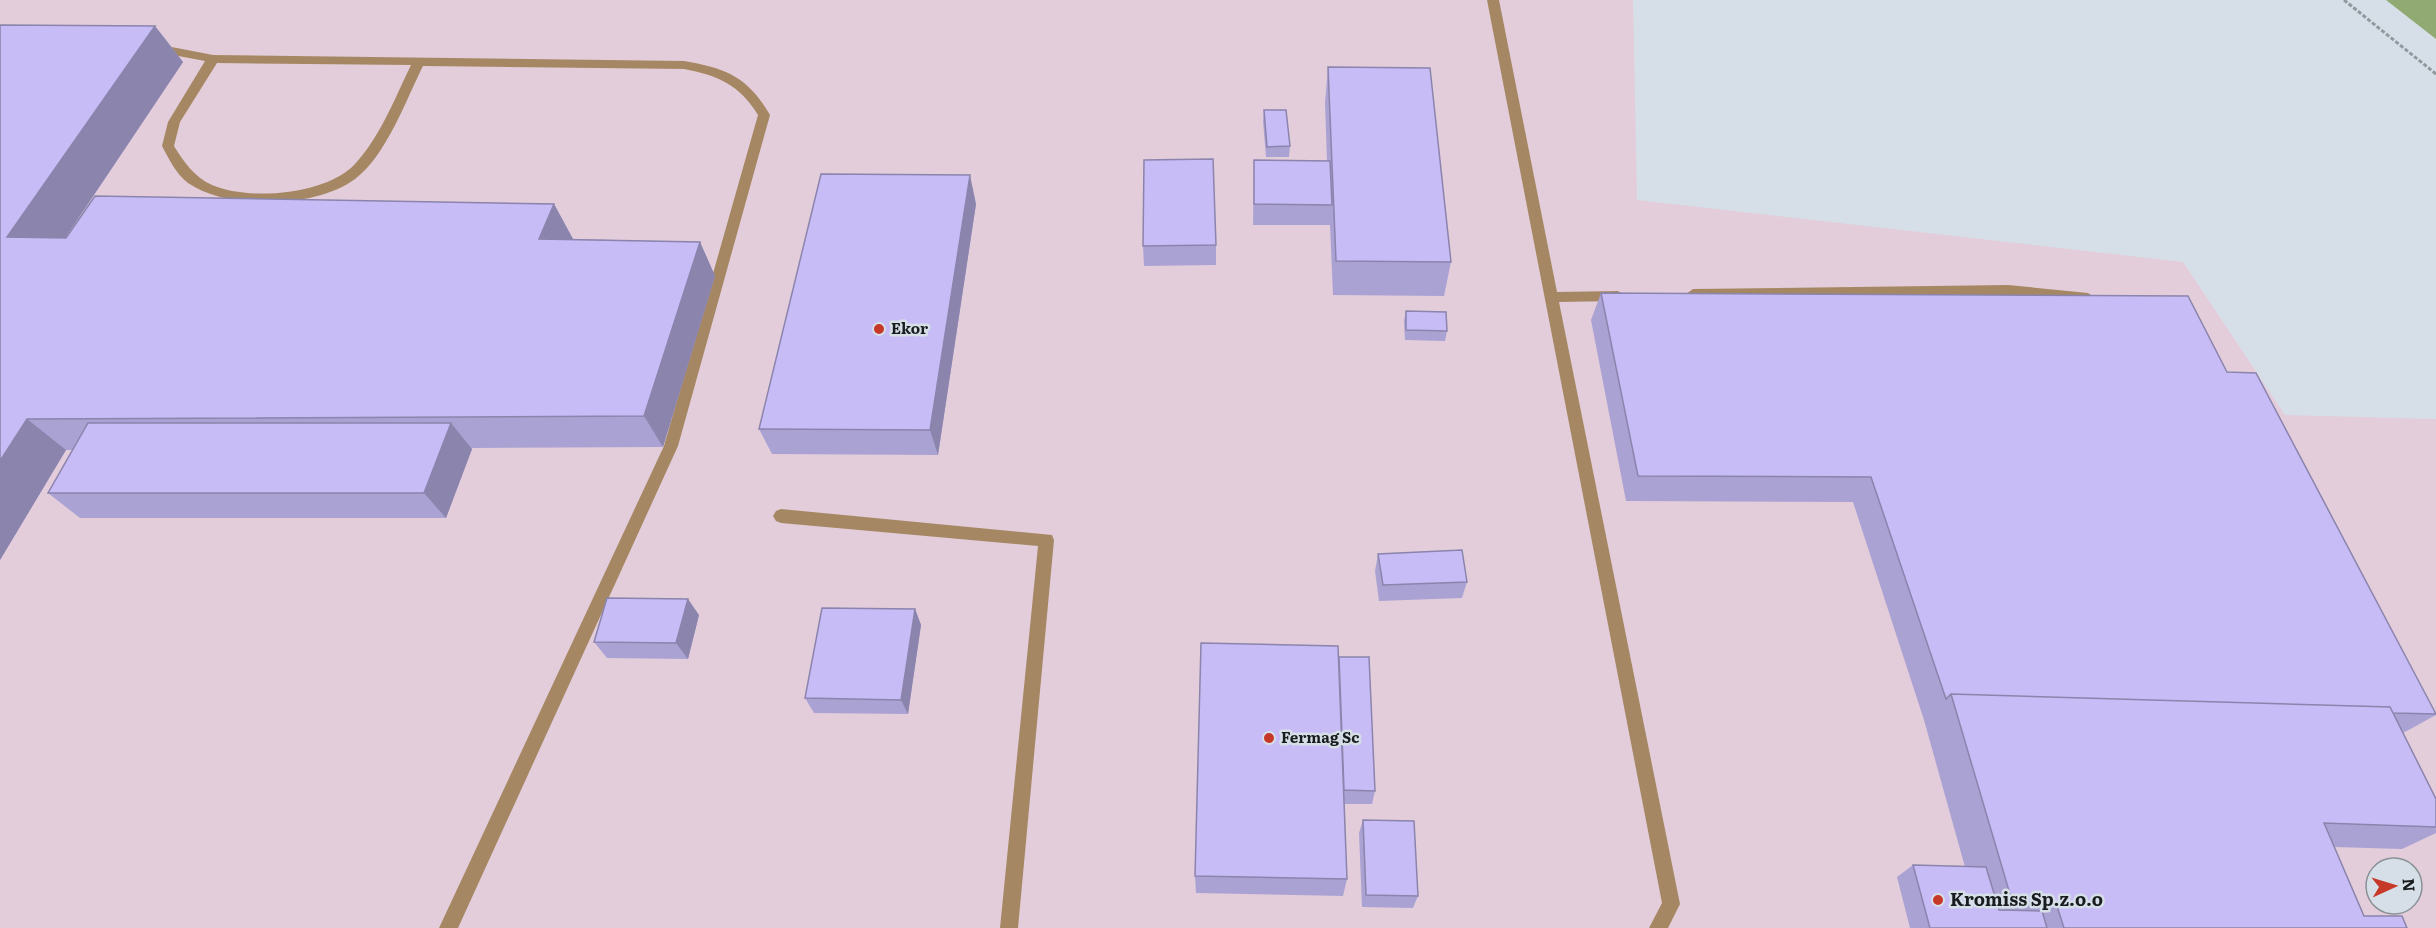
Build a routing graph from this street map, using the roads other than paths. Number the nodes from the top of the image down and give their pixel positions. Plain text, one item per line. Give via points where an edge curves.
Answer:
1 (1493, 0) edge
2 (143, 48) edge
3 (213, 59) junction
4 (419, 62) junction
5 (1682, 294) edge
6 (1635, 295) edge
7 (1552, 297) junction
8 (2102, 300) edge
9 (781, 516) dead end
10 (448, 928) edge
11 (1009, 928) edge
12 (1658, 928) edge

1 - 7 lane
2 - 3 lane
3 - 4 lane
3 - 4 lane via 174,123 168,146 192,180 209,189 234,196 266,197 324,189 351,176 370,152
4 - 10 lane via 684,66 712,70 737,81 757,102 764,116 670,446
5 - 8 lane via 2008,290
6 - 7 lane
7 - 12 lane via 1671,904
9 - 11 lane via 1046,540

